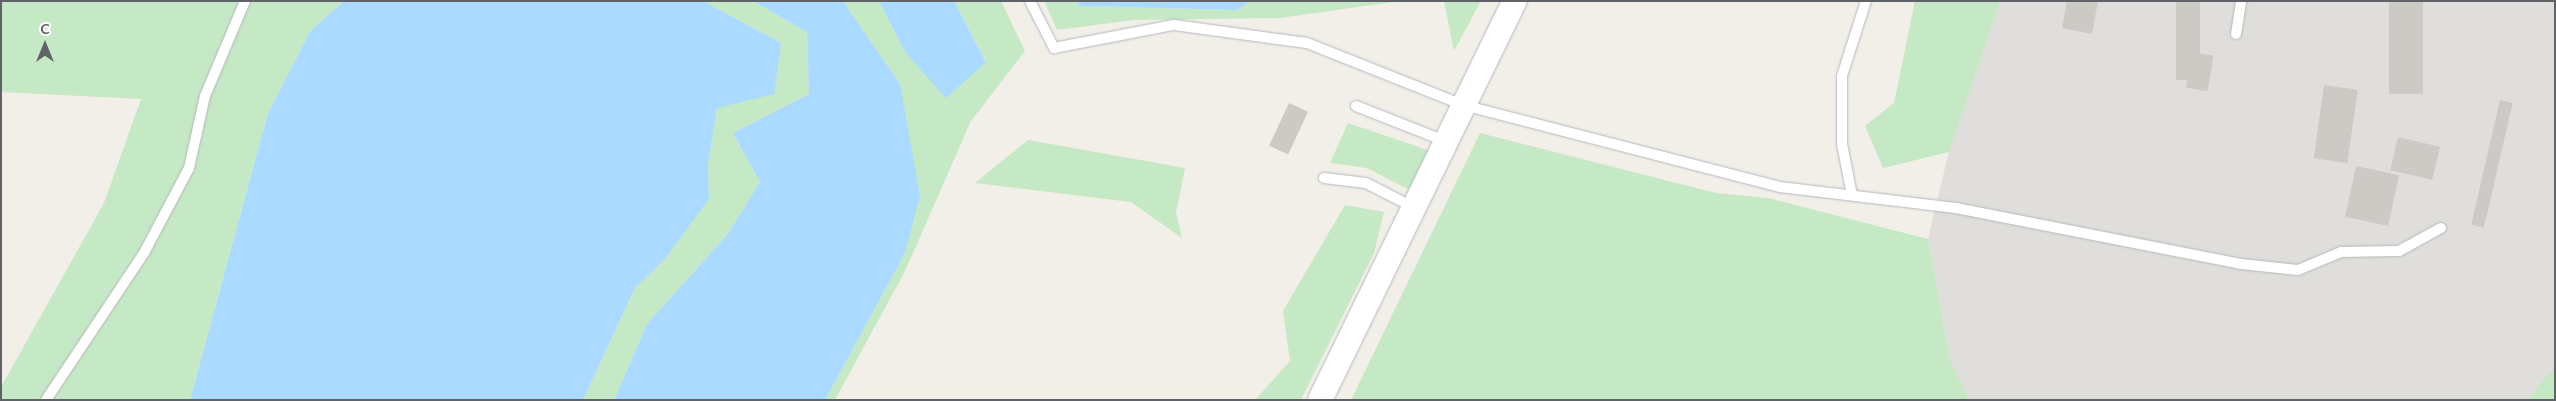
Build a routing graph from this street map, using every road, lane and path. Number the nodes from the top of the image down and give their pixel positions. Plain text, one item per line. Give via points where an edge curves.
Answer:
1 (245, 1) edge
2 (1030, 1) edge
3 (1515, 1) edge
4 (1866, 1) edge
5 (2241, 1) edge
6 (2236, 34) dead end
7 (1463, 105) junction
8 (1356, 106) dead end
9 (1446, 141) junction
10 (1324, 178) dead end
11 (1852, 195) junction
12 (1414, 207) junction
13 (2441, 228) dead end
14 (46, 400) edge
15 (1320, 400) edge

1 - 14 lane via 205,96 189,168 144,253
2 - 7 lane via 1054,48 1174,25 1307,43
3 - 7 street
4 - 11 lane via 1842,76 1842,144
5 - 6 lane
7 - 9 street
7 - 11 lane via 1780,187
8 - 9 lane
9 - 12 street
10 - 12 lane via 1366,183
11 - 13 lane via 1956,208 2240,264 2298,270 2341,252 2399,251
12 - 15 street

